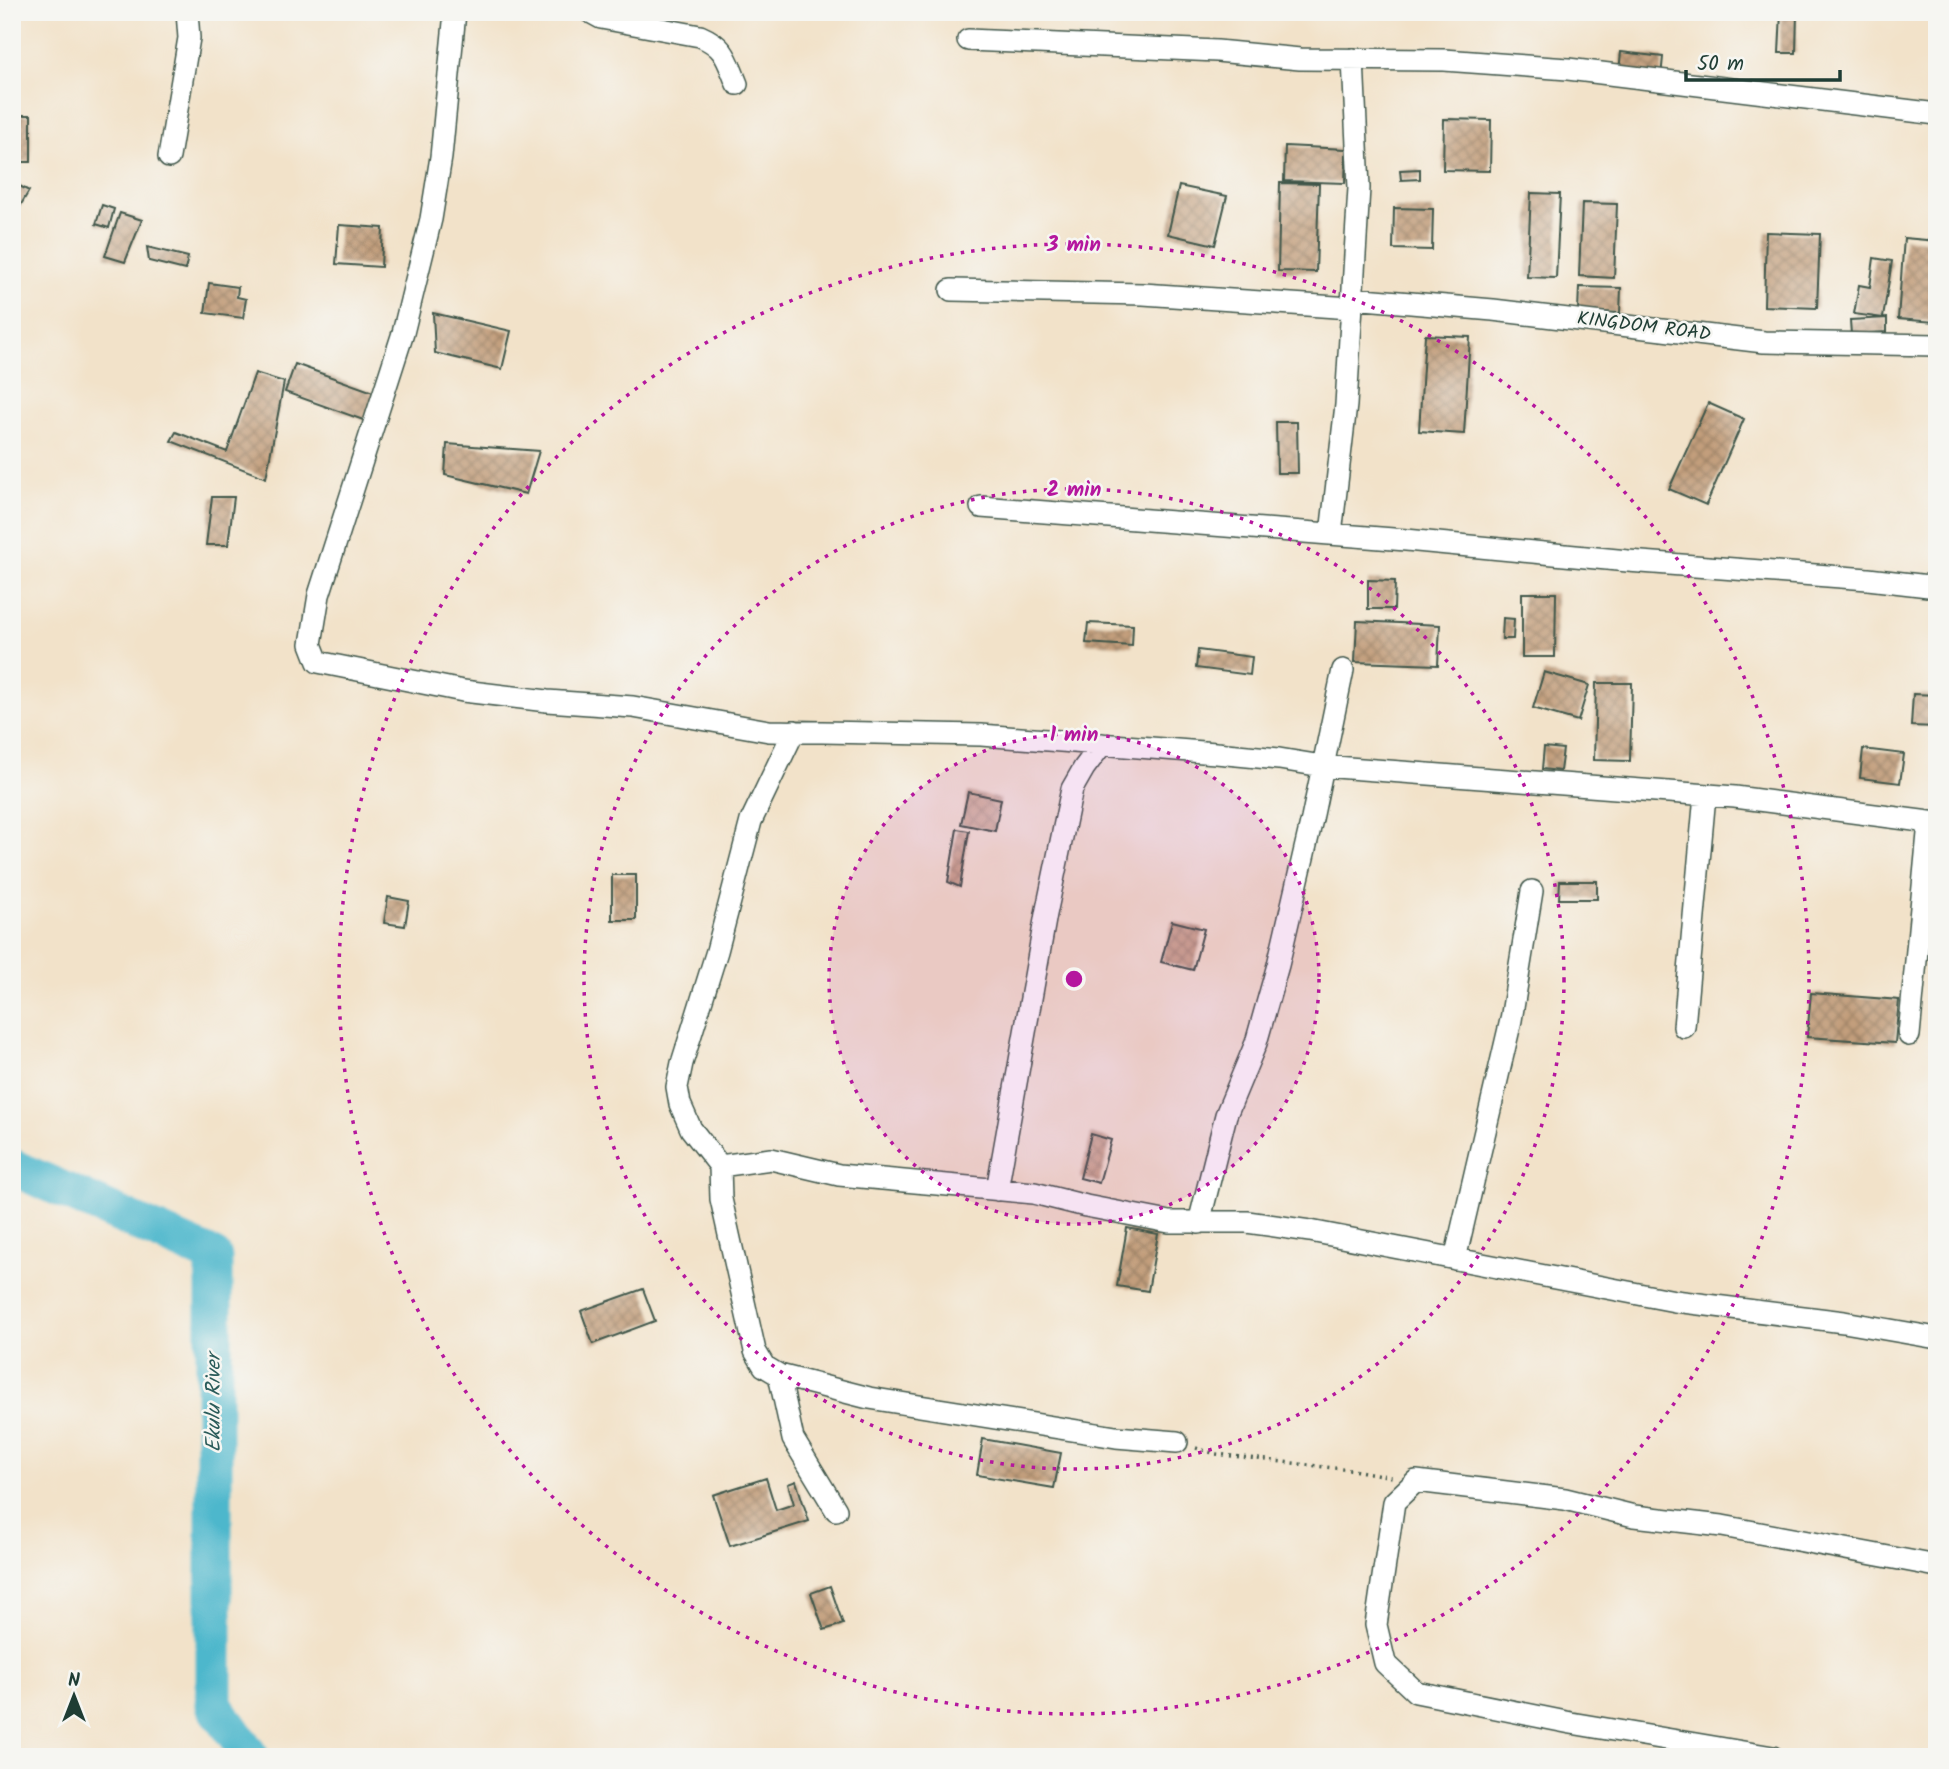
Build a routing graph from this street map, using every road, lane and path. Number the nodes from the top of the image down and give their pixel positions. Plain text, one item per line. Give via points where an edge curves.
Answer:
1 (187, 12) edge
2 (455, 12) edge
3 (590, 12) edge
4 (968, 40) dead end
5 (1353, 59) junction
6 (737, 84) dead end
7 (1937, 114) edge
8 (169, 156) dead end
9 (951, 290) dead end
10 (1352, 303) junction
11 (1937, 345) edge
12 (981, 507) dead end
13 (1331, 534) junction
14 (1937, 587) edge
15 (1343, 670) dead end
16 (794, 731) junction
17 (1102, 744) junction
18 (1322, 766) junction
19 (1705, 795) junction
20 (1933, 823) edge
21 (1532, 891) dead end
22 (1684, 1027) dead end
23 (1909, 1035) dead end
24 (720, 1166) junction
25 (997, 1190) junction
26 (1199, 1223) junction
27 (1455, 1259) junction
28 (1937, 1338) edge
29 (779, 1376) junction
30 (1177, 1442) joint
31 (1416, 1481) junction
32 (836, 1510) dead end
33 (1937, 1566) edge
34 (1773, 1757) edge

1 - 8 street via 190,38
2 - 16 street via 431,219 403,333 318,596 311,643 318,662 463,691 633,706 769,731
3 - 6 street via 714,42 723,51
4 - 5 street
5 - 7 street via 1569,69
5 - 10 street via 1359,188
9 - 10 street, KINGDOM ROAD
10 - 11 street, KINGDOM ROAD via 1493,310 1764,342
10 - 13 street
12 - 13 street
13 - 14 street
15 - 18 street
16 - 17 street via 981,735
16 - 24 street via 751,821 677,1087 691,1129
17 - 18 street
17 - 25 street via 1072,789
18 - 19 street
18 - 26 street via 1278,965 1256,1042 1226,1115
19 - 20 street
19 - 22 street
20 - 23 street
21 - 27 street via 1511,1020
24 - 25 street via 771,1159 839,1175
24 - 29 street via 721,1199 755,1351 764,1366
25 - 26 street via 1034,1193 1169,1222
26 - 27 street via 1247,1222
27 - 28 street via 1675,1301
29 - 30 street via 869,1398 1116,1437
29 - 32 street via 793,1439
30 - 31 path via 1216,1454
31 - 33 street via 1565,1499 1634,1516
31 - 34 street via 1394,1502 1376,1625 1385,1663 1416,1692

